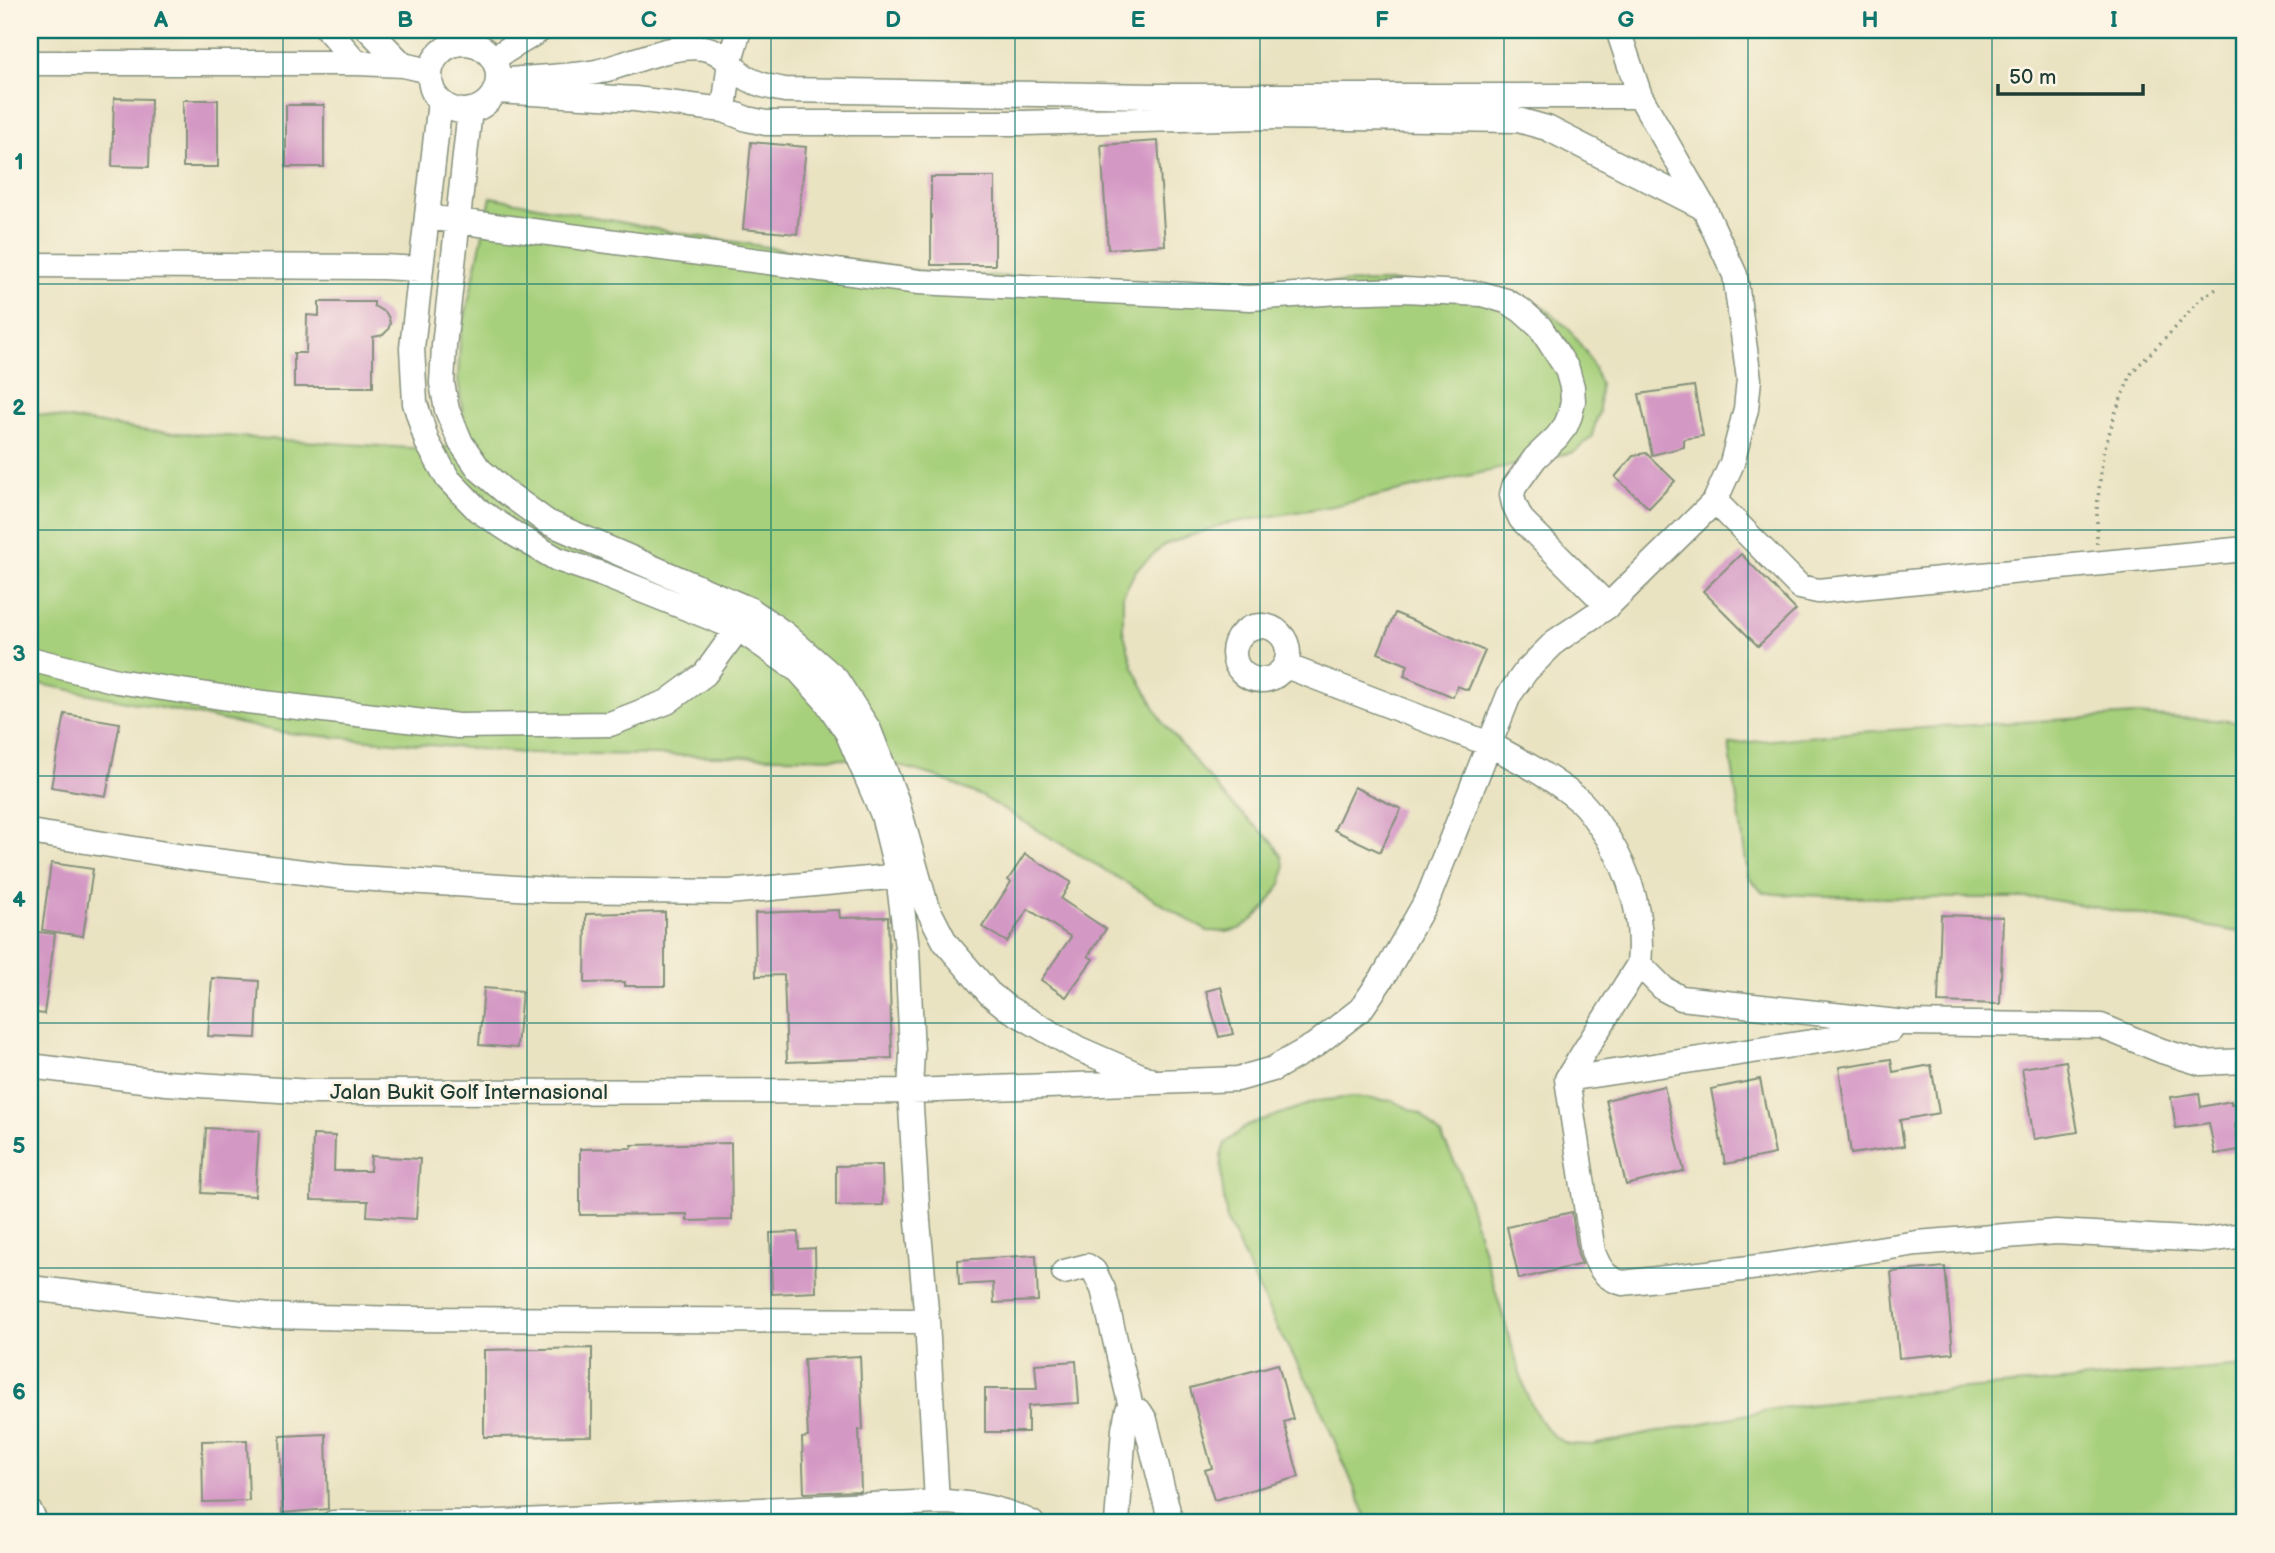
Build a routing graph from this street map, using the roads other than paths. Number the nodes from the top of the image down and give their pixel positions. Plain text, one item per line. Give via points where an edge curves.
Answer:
1 (328, 30) edge
2 (369, 30) edge
3 (540, 30) edge
4 (739, 30) edge
5 (1618, 30) edge
6 (730, 60) junction
7 (30, 63) edge
8 (357, 64) junction
9 (403, 65) junction
10 (430, 71) junction
11 (496, 77) junction
12 (1640, 96) junction
13 (440, 101) junction
14 (470, 110) junction
15 (724, 110) junction
16 (1704, 208) junction
17 (427, 217) junction
18 (458, 221) junction
19 (30, 265) edge
20 (421, 269) junction
21 (1715, 501) junction
22 (2245, 549) edge
23 (1608, 606) junction
24 (745, 619) junction
25 (30, 659) edge
26 (1286, 666) dead end
27 (1489, 744) junction
28 (30, 832) edge
29 (907, 875) junction
30 (1639, 964) junction
31 (1906, 1023) junction
32 (2245, 1061) edge
33 (30, 1066) edge
34 (1567, 1079) junction
35 (1156, 1082) junction
36 (910, 1091) junction
37 (2245, 1235) edge
38 (1063, 1272) dead end
39 (30, 1288) edge
40 (927, 1321) junction
41 (1131, 1408) junction
42 (937, 1502) junction
43 (30, 1512) edge
44 (36, 1523) edge
45 (333, 1523) edge
46 (476, 1523) edge
47 (1032, 1523) edge
48 (1117, 1523) edge
49 (1171, 1523) edge

1 - 8 street
2 - 9 street
3 - 11 street
4 - 6 street
5 - 12 street
6 - 11 street via 711,50 689,47 593,73
6 - 12 street via 741,74 761,86 785,90
6 - 15 street
7 - 8 street
8 - 9 street
9 - 10 street
10 - 11 street via 442,51 464,43 486,50
10 - 13 street via 433,92
11 - 14 street via 489,100
11 - 15 street
12 - 16 street
13 - 14 street via 460,111
13 - 17 street
14 - 18 street
15 - 16 street via 766,123 1261,117 1518,120 1547,128
16 - 21 street via 1735,275 1749,379 1740,437
17 - 18 street
17 - 20 street
18 - 23 street via 919,282 1250,298 1405,290 1482,294 1506,301 1540,327 1558,351 1573,401 1566,425 1514,487 1514,504 1521,519
18 - 24 street via 442,383 461,443 479,469 547,522
19 - 20 street
20 - 24 street via 412,348 415,403 427,442 448,479 478,510 557,559
21 - 22 street via 1808,590
21 - 23 street, Jalan Bukit Golf Internasional
23 - 27 street, Jalan Bukit Golf Internasional via 1556,640 1526,671 1508,695
24 - 25 street via 705,674 667,702 610,724 458,726 117,681
24 - 29 street via 785,634 836,679 869,730 897,802
26 - 27 street
27 - 30 street via 1583,803 1613,843 1634,892
27 - 35 street, Jalan Bukit Golf Internasional via 1428,898 1361,1009 1315,1045 1273,1069 1238,1079
28 - 29 street via 343,877 549,890 728,892
29 - 35 street via 945,942 989,993 1077,1048
29 - 36 street
30 - 31 street via 1664,989 1681,998
30 - 34 street
31 - 32 street via 2101,1026 2201,1063
31 - 34 street via 1888,1031
33 - 36 street, Jalan Bukit Golf Internasional via 166,1083 312,1092
34 - 37 street via 1593,1252 1603,1274 1613,1281 1767,1266 1917,1242 2042,1233 2206,1240
35 - 36 street, Jalan Bukit Golf Internasional
36 - 40 street
38 - 41 street via 1087,1266 1098,1276
39 - 40 street via 269,1316
40 - 42 street
41 - 48 street via 1124,1429
41 - 49 street via 1144,1420
42 - 46 street
42 - 47 street via 981,1507
43 - 44 street
45 - 46 street

